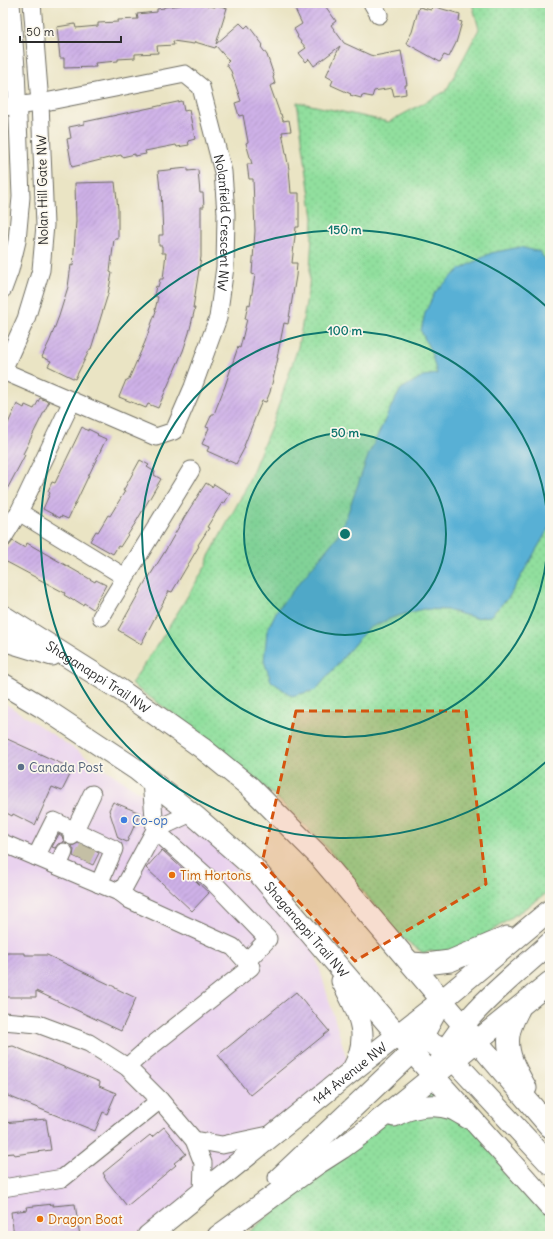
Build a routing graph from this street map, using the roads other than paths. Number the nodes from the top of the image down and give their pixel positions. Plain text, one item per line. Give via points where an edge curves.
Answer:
1 (32, 3) edge
2 (9, 13) edge
3 (40, 103) junction
4 (10, 106) edge
5 (3, 289) edge
6 (3, 371) edge
7 (72, 401) junction
8 (191, 470) dead end
9 (19, 512) junction
10 (3, 538) edge
11 (125, 577) junction
12 (3, 616) edge
13 (101, 617) dead end
14 (3, 640) edge
15 (80, 663) junction
16 (3, 684) edge
17 (150, 781) junction
18 (92, 794) dead end
19 (192, 813) junction
20 (155, 830) junction
21 (73, 833) junction
22 (3, 843) edge
23 (36, 857) junction
24 (99, 884) junction
25 (121, 893) junction
26 (550, 910) edge
27 (529, 928) junction
28 (320, 943) junction
29 (550, 943) edge
30 (246, 962) junction
31 (411, 963) junction
32 (550, 982) edge
33 (441, 1001) junction
34 (520, 1007) junction
35 (3, 1021) edge
36 (463, 1026) junction
37 (397, 1035) junction
38 (476, 1042) junction
39 (416, 1045) junction
40 (450, 1056) junction
41 (127, 1067) junction
42 (352, 1071) junction
43 (435, 1076) junction
44 (160, 1100) junction
45 (472, 1120) junction
46 (546, 1123) edge
47 (372, 1126) junction
48 (276, 1133) junction
49 (194, 1140) junction
50 (550, 1164) edge
51 (3, 1188) edge
52 (202, 1192) junction
53 (550, 1206) edge
54 (148, 1236) edge
55 (217, 1236) edge

1 - 3 street, Nolan Hill Gate NW
2 - 4 street, Nolan Hill Gate NW via 16,68
3 - 4 street, Nolanfield Crescent NW
3 - 6 street, Nolan Hill Gate NW via 45,225 41,270 26,319
3 - 7 street, Nolanfield Crescent NW via 186,74 201,86 223,172 226,214 225,260 218,318 174,431 156,436
4 - 5 street, Nolan Hill Gate NW via 21,197 17,241
6 - 7 street, Nolanfield Crescent NW
7 - 9 street
8 - 11 street
9 - 10 street
9 - 11 street
11 - 13 street
12 - 15 main road, Shaganappi Trail NW
14 - 15 main road
15 - 31 main road, Shaganappi Trail NW via 202,748 250,787 318,855
16 - 17 main road, Shaganappi Trail NW via 42,707
17 - 19 main road, Shaganappi Trail NW
17 - 20 street
18 - 21 street
19 - 20 street
19 - 28 main road, Shaganappi Trail NW via 254,868
20 - 25 street
20 - 30 street via 212,881 268,939
21 - 23 street via 54,821
21 - 24 street via 114,848
22 - 23 street
23 - 24 street via 61,859 79,867
24 - 25 street
25 - 30 street via 130,900 233,947
26 - 27 main road, 144 Avenue NW
27 - 31 main road via 450,962
27 - 33 main road, 144 Avenue NW
28 - 37 main road, Shaganappi Trail NW
28 - 42 main road via 340,976 360,1018 360,1053
29 - 36 main road via 484,1003
30 - 41 street via 251,967
31 - 33 main road, Shaganappi Trail NW
32 - 34 main road
33 - 36 main road, Shaganappi Trail NW
33 - 37 main road, 144 Avenue NW
33 - 39 main road
34 - 38 main road
34 - 46 main road via 510,1031 509,1050 513,1064
35 - 41 street via 38,1024 82,1040
36 - 38 main road, Shaganappi Trail NW
36 - 40 main road via 454,1036
37 - 39 main road, Shaganappi Trail NW
37 - 42 main road, 144 Avenue NW
38 - 40 main road
38 - 46 main road, Shaganappi Trail NW
39 - 40 main road via 429,1042
39 - 43 main road, Shaganappi Trail NW
39 - 55 main road
40 - 43 main road
40 - 50 main road
41 - 44 street
42 - 48 main road, 144 Avenue NW
43 - 45 main road, Shaganappi Trail NW
43 - 47 main road
44 - 49 street
44 - 51 street via 63,1178
45 - 47 main road via 451,1109 423,1106 412,1108
45 - 53 main road, Shaganappi Trail NW
47 - 55 main road
48 - 49 street via 222,1145
48 - 52 main road, 144 Avenue NW
49 - 52 street via 203,1163
52 - 54 main road, 144 Avenue NW

